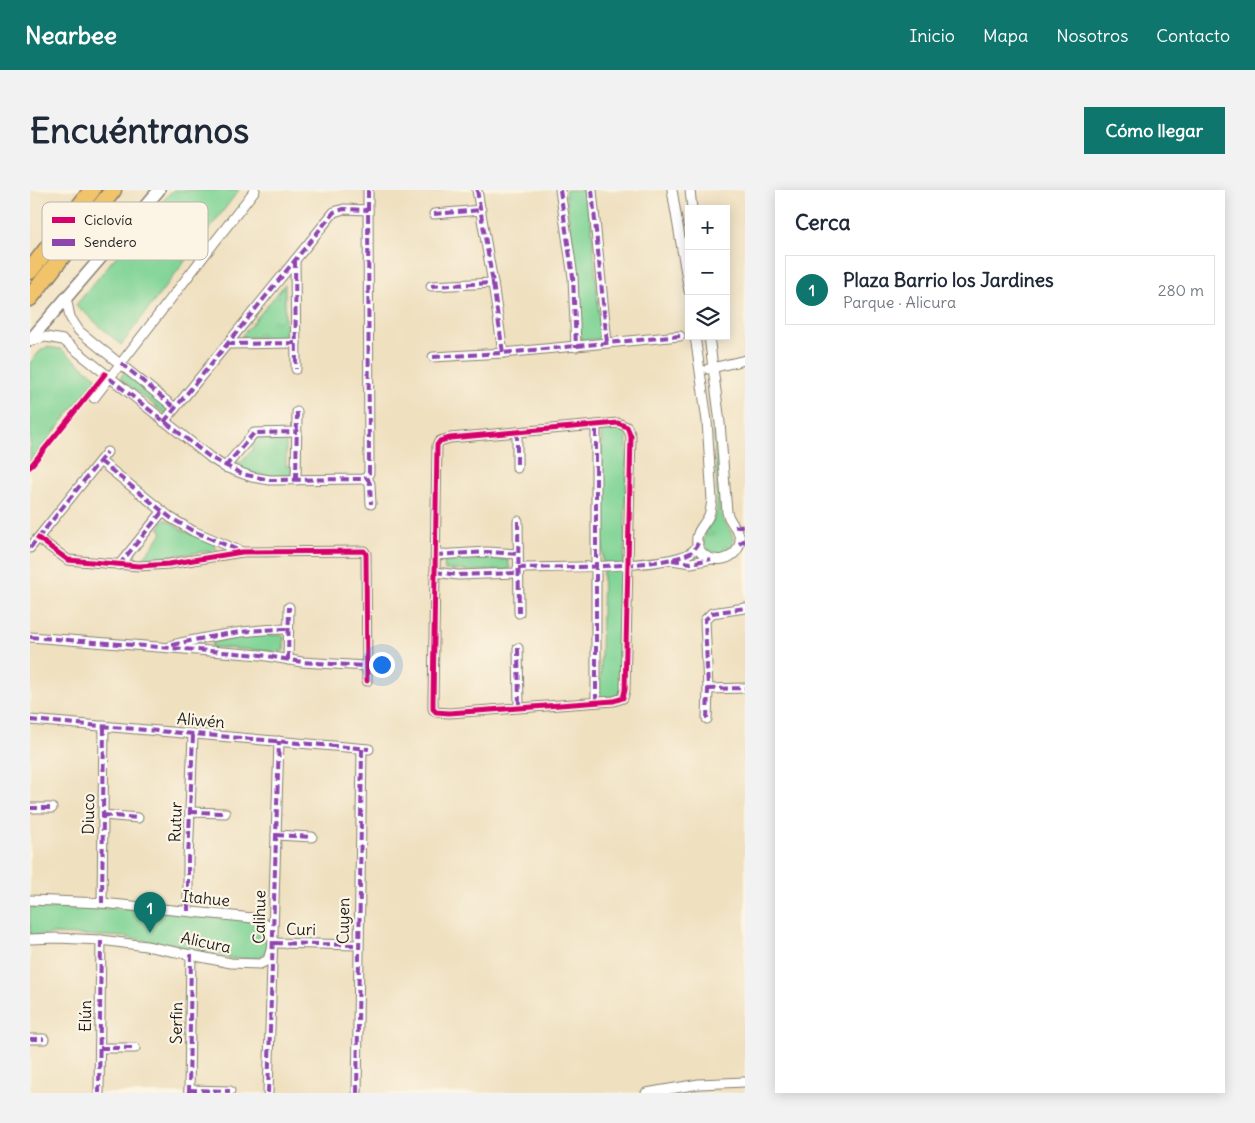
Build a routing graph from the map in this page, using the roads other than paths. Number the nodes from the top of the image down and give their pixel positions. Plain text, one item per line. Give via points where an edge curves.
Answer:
1 (92, 190) edge
2 (113, 190) edge
3 (159, 190) edge
4 (255, 190) edge
5 (368, 190) edge
6 (477, 190) edge
7 (560, 190) edge
8 (592, 190) edge
9 (672, 190) edge
10 (690, 190) edge
11 (83, 202) edge
12 (104, 202) edge
13 (149, 202) edge
14 (692, 205) edge
15 (675, 207) junction
16 (368, 210) junction
17 (481, 210) junction
18 (685, 210) edge
19 (434, 214) dead end
20 (208, 251) edge
21 (42, 255) edge
22 (59, 260) edge
23 (98, 260) edge
24 (201, 260) edge
25 (295, 260) junction
26 (685, 267) edge
27 (30, 271) edge
28 (493, 283) junction
29 (431, 286) dead end
30 (66, 297) junction
31 (30, 298) edge
32 (680, 336) dead end
33 (30, 340) edge
34 (696, 340) edge
35 (710, 340) edge
36 (607, 343) junction
37 (227, 344) junction
38 (296, 344) junction
39 (576, 347) junction
40 (503, 353) junction
41 (433, 357) dead end
42 (745, 360) edge
43 (121, 363) junction
44 (713, 368) junction
45 (296, 369) dead end
46 (700, 370) junction
47 (109, 378) junction
48 (94, 398) dead end
49 (176, 408) junction
50 (297, 412) dead end
51 (164, 422) junction
52 (596, 425) junction
53 (297, 432) junction
54 (517, 432) junction
55 (107, 452) dead end
56 (100, 461) junction
57 (225, 467) junction
58 (517, 468) dead end
59 (367, 477) junction
60 (296, 480) junction
61 (371, 504) dead end
62 (162, 512) junction
63 (518, 521) dead end
64 (745, 525) edge
65 (735, 527) junction
66 (38, 538) junction
67 (742, 542) edge
68 (698, 543) junction
69 (30, 548) edge
70 (242, 552) junction
71 (518, 554) junction
72 (436, 556) junction
73 (712, 559) junction
74 (670, 560) junction
75 (628, 564) junction
76 (119, 565) junction
77 (597, 566) junction
78 (518, 570) junction
79 (435, 572) junction
80 (289, 607) dead end
81 (745, 608) edge
82 (519, 613) dead end
83 (288, 629) junction
84 (30, 637) edge
85 (162, 647) junction
86 (518, 648) dead end
87 (288, 660) junction
88 (366, 666) junction
89 (366, 681) dead end
90 (708, 688) junction
91 (745, 688) edge
92 (596, 702) junction
93 (519, 707) junction
94 (707, 719) dead end
95 (30, 720) edge
96 (104, 726) junction
97 (193, 735) junction
98 (279, 741) junction
99 (365, 749) joint
100 (30, 808) edge
101 (52, 808) dead end
102 (190, 812) junction
103 (225, 812) dead end
104 (103, 815) junction
105 (138, 818) dead end
106 (276, 835) junction
107 (312, 837) dead end
108 (30, 900) edge
109 (102, 902) junction
110 (188, 911) junction
111 (30, 939) edge
112 (102, 940) junction
113 (274, 943) junction
114 (358, 945) junction
115 (191, 954) junction
116 (30, 1039) edge
117 (44, 1040) dead end
118 (100, 1048) junction
119 (135, 1048) dead end
120 (745, 1082) edge
121 (230, 1091) dead end
122 (189, 1092) edge
123 (99, 1093) edge
124 (268, 1093) edge
125 (357, 1093) edge
126 (646, 1093) edge

1 - 11 highway
2 - 12 highway
3 - 13 street
4 - 20 street
5 - 16 street
6 - 17 street
7 - 39 street via 573,277
8 - 36 street
9 - 15 street
10 - 14 street
15 - 18 street
15 - 26 street
16 - 25 street via 336,210
16 - 59 street
17 - 19 street
17 - 28 street
21 - 27 highway
22 - 31 highway
23 - 30 street
24 - 43 street
25 - 37 street
25 - 38 street
28 - 29 street
28 - 40 street
30 - 33 street
30 - 43 street via 74,326
32 - 36 street
33 - 47 street via 46,337 63,340
34 - 46 street
35 - 44 street
36 - 39 street
37 - 38 street
37 - 49 street
38 - 45 street
39 - 40 street
40 - 41 street
42 - 44 street
43 - 47 street
43 - 49 street
44 - 46 street
44 - 65 street via 723,449 726,512
46 - 68 street via 712,500 710,512 698,533
47 - 48 street
47 - 51 street
49 - 51 street
50 - 53 street
51 - 57 street
52 - 54 street
52 - 75 street via 621,424 630,433
52 - 77 street
53 - 57 street via 254,434
53 - 60 street
54 - 58 street
54 - 72 street via 450,438 437,445
55 - 56 street
56 - 62 street
56 - 66 street
57 - 60 street via 262,480
59 - 60 street
59 - 61 street
62 - 70 street via 193,531
62 - 76 street
63 - 71 street
64 - 65 street
65 - 67 street
66 - 69 street
66 - 76 street via 68,560
67 - 73 street via 728,558
68 - 73 street via 702,553
68 - 74 street via 691,552
70 - 76 street via 168,564
70 - 88 street via 365,552
71 - 72 street via 487,552
71 - 78 street
72 - 79 street
73 - 74 street via 691,563
74 - 75 street
75 - 77 street
75 - 92 street via 624,695 620,700
77 - 78 street
77 - 92 street
78 - 79 street via 458,575
78 - 82 street
79 - 93 street via 433,708 436,712 449,713
80 - 83 street
81 - 90 street via 716,612 706,618
83 - 85 street via 233,633
83 - 87 street
84 - 85 street
85 - 87 street
86 - 93 street
87 - 88 street
88 - 89 street
90 - 91 street
90 - 94 street
92 - 93 street
95 - 96 street, Aliwén
96 - 97 street, Aliwén
96 - 104 street, Diuco
97 - 98 street, Aliwén
97 - 102 street, Rutur
98 - 99 street, Aliwén
98 - 106 street, Calihue
99 - 114 street, Cuyen
100 - 101 street
102 - 103 street
102 - 110 street, Rutur
104 - 105 street
104 - 109 street, Diuco
106 - 107 street
106 - 113 street, Calihue
108 - 109 street, Itahue
109 - 110 street, Itahue
110 - 113 street, Itahue via 261,921 269,926
111 - 112 street, Alicura
112 - 115 street, Alicura
112 - 118 street, Elún
113 - 114 street, Curi
113 - 115 street, Alicura via 268,960 260,964 231,964
113 - 124 street, Calihue
114 - 125 street, Cuyen
115 - 122 street, Serfin
116 - 117 street
118 - 119 street
118 - 123 street, Elún
120 - 126 street via 699,1084
121 - 122 street

